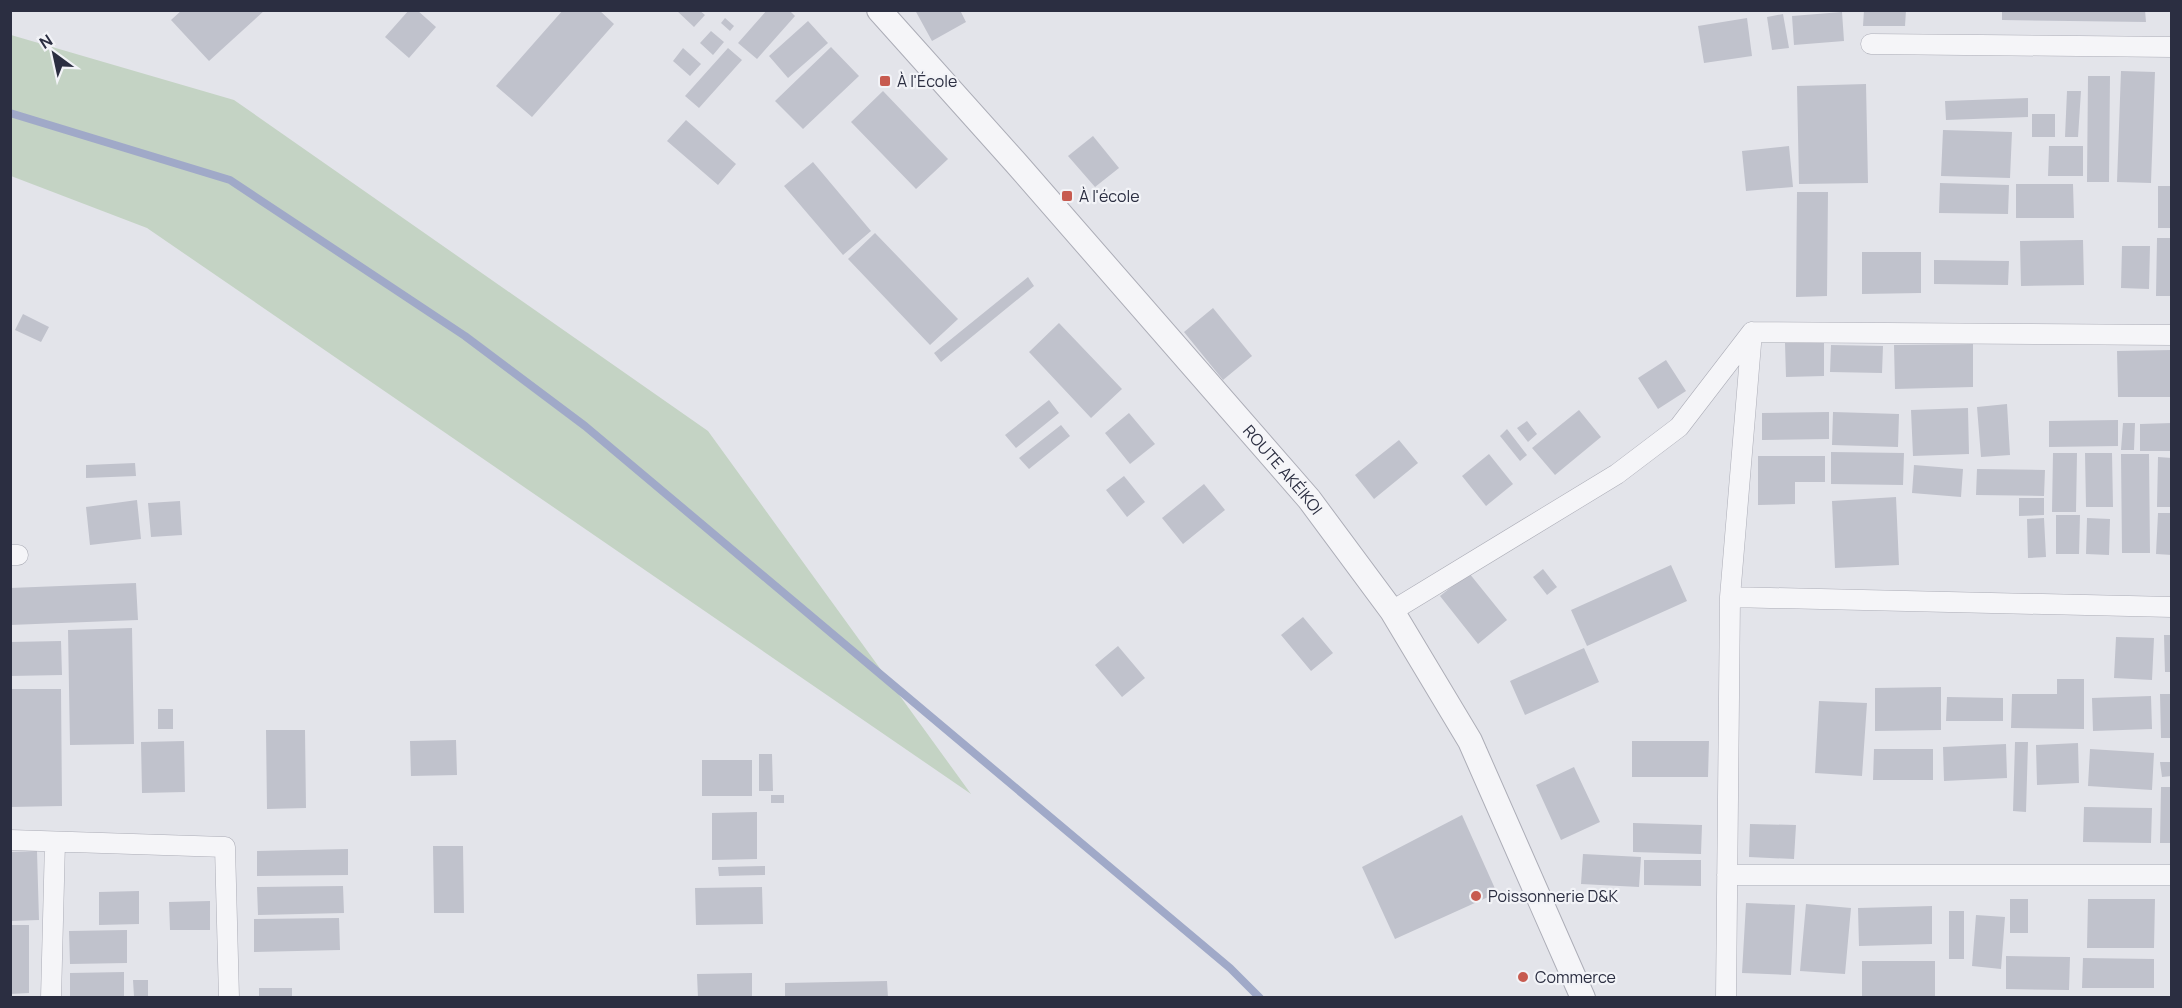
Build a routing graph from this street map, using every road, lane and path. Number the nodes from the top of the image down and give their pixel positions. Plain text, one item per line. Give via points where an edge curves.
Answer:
1 (879, 10) edge
2 (1871, 44) dead end
3 (2172, 47) edge
4 (1752, 332) junction
5 (2172, 335) edge
6 (1730, 597) junction
7 (2172, 607) edge
8 (1392, 611) junction
9 (10, 840) edge
10 (54, 842) junction
11 (1727, 875) junction
12 (2172, 875) edge
13 (51, 998) edge
14 (229, 998) edge
15 (1582, 998) edge
16 (1726, 998) edge

1 - 8 street, ROUTE AKÉIKOI via 1309,499
2 - 3 street
4 - 5 street
4 - 6 street
4 - 8 street via 1678,427 1654,446 1617,474
6 - 7 street
6 - 11 street
8 - 15 street, ROUTE AKÉIKOI via 1470,741
9 - 10 street
10 - 13 street
10 - 14 street via 225,847
11 - 12 street
11 - 16 street

